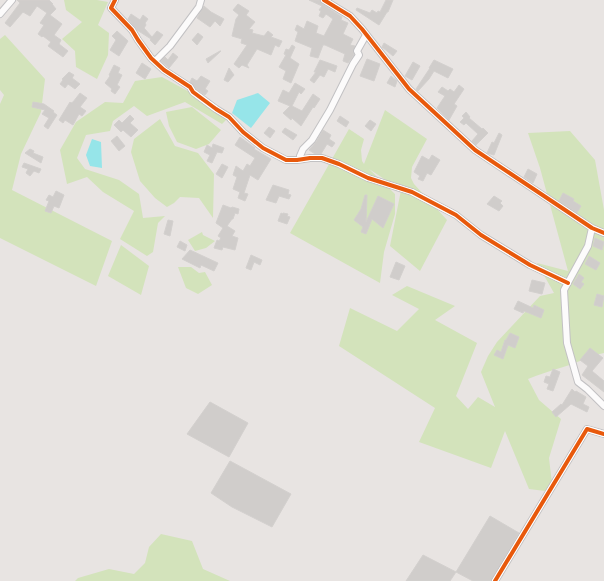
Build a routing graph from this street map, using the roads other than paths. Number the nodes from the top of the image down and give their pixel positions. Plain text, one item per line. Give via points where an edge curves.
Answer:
1 (12, 0) edge
2 (115, 0) edge
3 (201, 0) edge
4 (324, 0) edge
5 (0, 14) edge
6 (366, 35) junction
7 (155, 62) junction
8 (302, 159) junction
9 (592, 228) junction
10 (604, 233) edge
11 (568, 283) junction
12 (604, 406) edge
13 (604, 434) edge
14 (495, 581) edge

1 - 5 street
2 - 7 street via 111,8 132,30
3 - 7 street via 199,7
4 - 6 street via 350,16
6 - 8 street via 357,51 359,55 333,104 312,140 303,149 300,156
6 - 9 street via 409,89 475,150
7 - 8 street via 229,117 263,148 286,160
8 - 11 street via 322,158 368,178 412,192 456,215 481,235 530,265
9 - 10 street
9 - 11 street via 588,246
11 - 12 street via 564,290 567,343 578,382
13 - 14 street via 587,429

